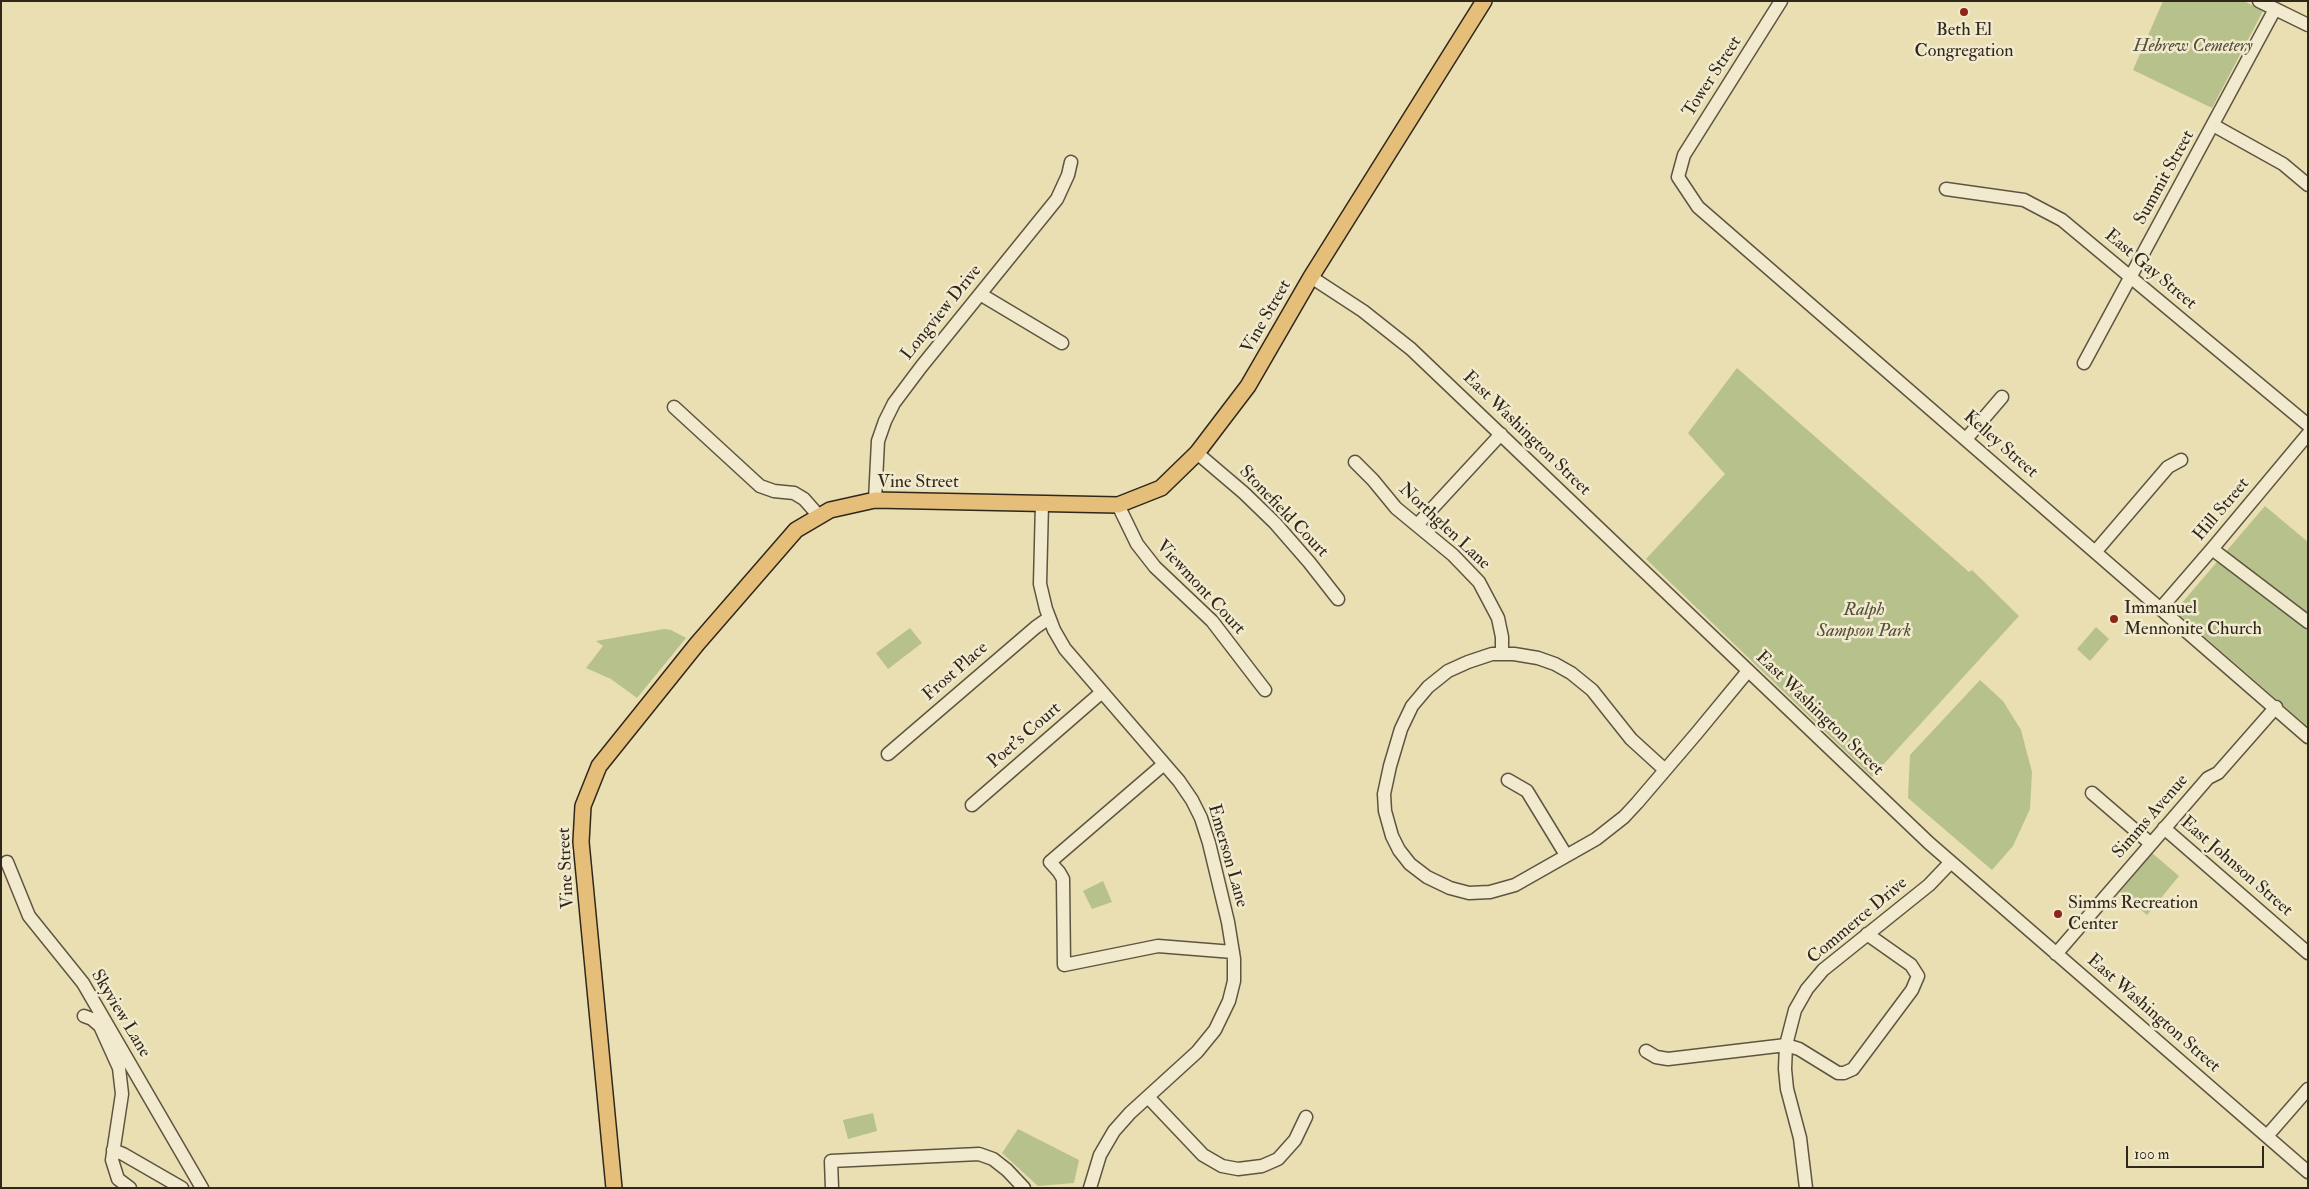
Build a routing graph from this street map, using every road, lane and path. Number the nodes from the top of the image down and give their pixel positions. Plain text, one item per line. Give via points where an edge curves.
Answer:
1 (1484, 1) edge
2 (1781, 1) edge
3 (2259, 1) edge
4 (2275, 9) junction
5 (2308, 25) edge
6 (2213, 125) junction
7 (1071, 162) dead end
8 (1678, 173) joint
9 (2308, 185) edge
10 (1946, 189) dead end
11 (1311, 277) junction
12 (2130, 277) junction
13 (980, 294) junction
14 (1062, 342) dead end
15 (2084, 363) dead end
16 (2002, 397) dead end
17 (674, 408) dead end
18 (2308, 425) edge
19 (1501, 434) junction
20 (2308, 434) edge
21 (1966, 439) junction
22 (1197, 453) junction
23 (2181, 460) dead end
24 (1354, 462) dead end
25 (875, 500) junction
26 (1042, 503) junction
27 (1118, 505) junction
28 (819, 516) junction
29 (1417, 525) junction
30 (2212, 549) junction
31 (2096, 551) junction
32 (1338, 599) dead end
33 (2161, 608) junction
34 (1049, 618) junction
35 (2308, 622) edge
36 (1502, 654) junction
37 (1748, 671) junction
38 (1264, 690) dead end
39 (1102, 692) junction
40 (2276, 707) junction
41 (2308, 737) edge
42 (888, 754) dead end
43 (1164, 764) junction
44 (1665, 770) junction
45 (1508, 780) dead end
46 (2092, 793) dead end
47 (972, 805) dead end
48 (2164, 828) junction
49 (2150, 843) junction
50 (1566, 856) junction
51 (7, 862) dead end
52 (1951, 862) junction
53 (1868, 934) junction
54 (1233, 952) junction
55 (2308, 953) edge
56 (2056, 954) junction
57 (84, 1016) dead end
58 (1786, 1045) junction
59 (1646, 1051) dead end
60 (2308, 1089) edge
61 (1148, 1097) junction
62 (1306, 1117) dead end
63 (2267, 1136) junction
64 (113, 1150) junction
65 (2308, 1172) edge
66 (130, 1188) edge
67 (182, 1188) edge
68 (202, 1188) edge
69 (614, 1188) edge
70 (832, 1188) edge
71 (1024, 1188) edge
72 (1090, 1188) edge
73 (1806, 1188) edge

1 - 11 main road, Vine Street
2 - 8 street, Tower Street via 1684,155
3 - 4 street
4 - 5 street
4 - 6 street, Summit Street
6 - 9 street via 2283,164
6 - 12 street, Summit Street
7 - 13 street, Longview Drive via 1057,199
8 - 21 street, Kelley Street via 1698,207
10 - 12 street, East Gay Street via 2024,200 2062,220
11 - 19 street, East Washington Street via 1396,336
11 - 22 main road, Vine Street via 1248,386
12 - 15 street, Summit Street
12 - 18 street, East Gay Street
13 - 14 street
13 - 25 street, Longview Drive via 890,409 877,447
16 - 21 street
17 - 28 street via 760,486 804,498
19 - 29 street
19 - 37 street, East Washington Street
20 - 30 street, Hill Street
21 - 31 street, Kelley Street
22 - 27 main road, Vine Street via 1161,488
22 - 32 street, Stonefield Court via 1275,523
23 - 31 street via 2168,466
24 - 29 street, Northglen Lane via 1396,508
25 - 26 main road, Vine Street
25 - 28 main road, Vine Street via 830,510
26 - 27 main road, Vine Street
26 - 34 street, Emerson Lane via 1040,584
27 - 38 street, Viewmont Court via 1137,544 1155,567 1212,621
28 - 69 main road, Vine Street via 796,530 642,712 599,766 584,806 581,842
29 - 36 street, Northglen Lane via 1481,584 1499,624
30 - 33 street, Hill Street
30 - 35 street
31 - 33 street, Kelley Street
33 - 40 street, Kelley Street
34 - 39 street, Emerson Lane via 1064,649
34 - 42 street, Frost Place
36 - 44 street via 1544,660 1579,678 1631,739
36 - 50 street via 1478,658 1448,671 1412,706 1401,729 1386,783 1384,803 1388,825 1399,850 1415,869 1441,885 1469,893 1490,892 1515,885
37 - 44 street
37 - 52 street, East Washington Street
39 - 43 street, Emerson Lane
39 - 47 street, Poet's Court
40 - 41 street, Kelley Street
40 - 48 street, Simms Avenue
43 - 54 street, Emerson Lane via 1192,800 1201,818
43 - 54 street via 1050,862 1063,879 1064,965 1158,946
44 - 50 street via 1618,822
45 - 50 street via 1527,791
46 - 49 street
48 - 49 street, Simms Avenue
48 - 55 street, East Johnson Street
49 - 56 street, Simms Avenue
51 - 68 street, Skyview Lane via 29,916 83,984
52 - 53 street, Commerce Drive via 1929,885
52 - 56 street, East Washington Street
53 - 58 street, Commerce Drive via 1831,963 1807,989 1792,1018
53 - 58 street via 1911,965 1918,976 1912,990 1864,1056 1853,1069 1838,1073 1799,1049
54 - 61 street, Emerson Lane via 1234,981 1223,1016 1197,1052
56 - 63 street, East Washington Street
57 - 64 street via 100,1026 115,1056 120,1076 121,1112
58 - 59 street via 1668,1059
58 - 73 street, Commerce Drive via 1787,1084 1800,1138
60 - 63 street
61 - 62 street via 1198,1151 1229,1168 1250,1169 1274,1161 1290,1146
61 - 72 street, Emerson Lane via 1110,1137 1097,1161
63 - 65 street, East Washington Street
64 - 66 street via 112,1160 118,1179
64 - 67 street
70 - 71 street via 832,1161 979,1154 1008,1170

